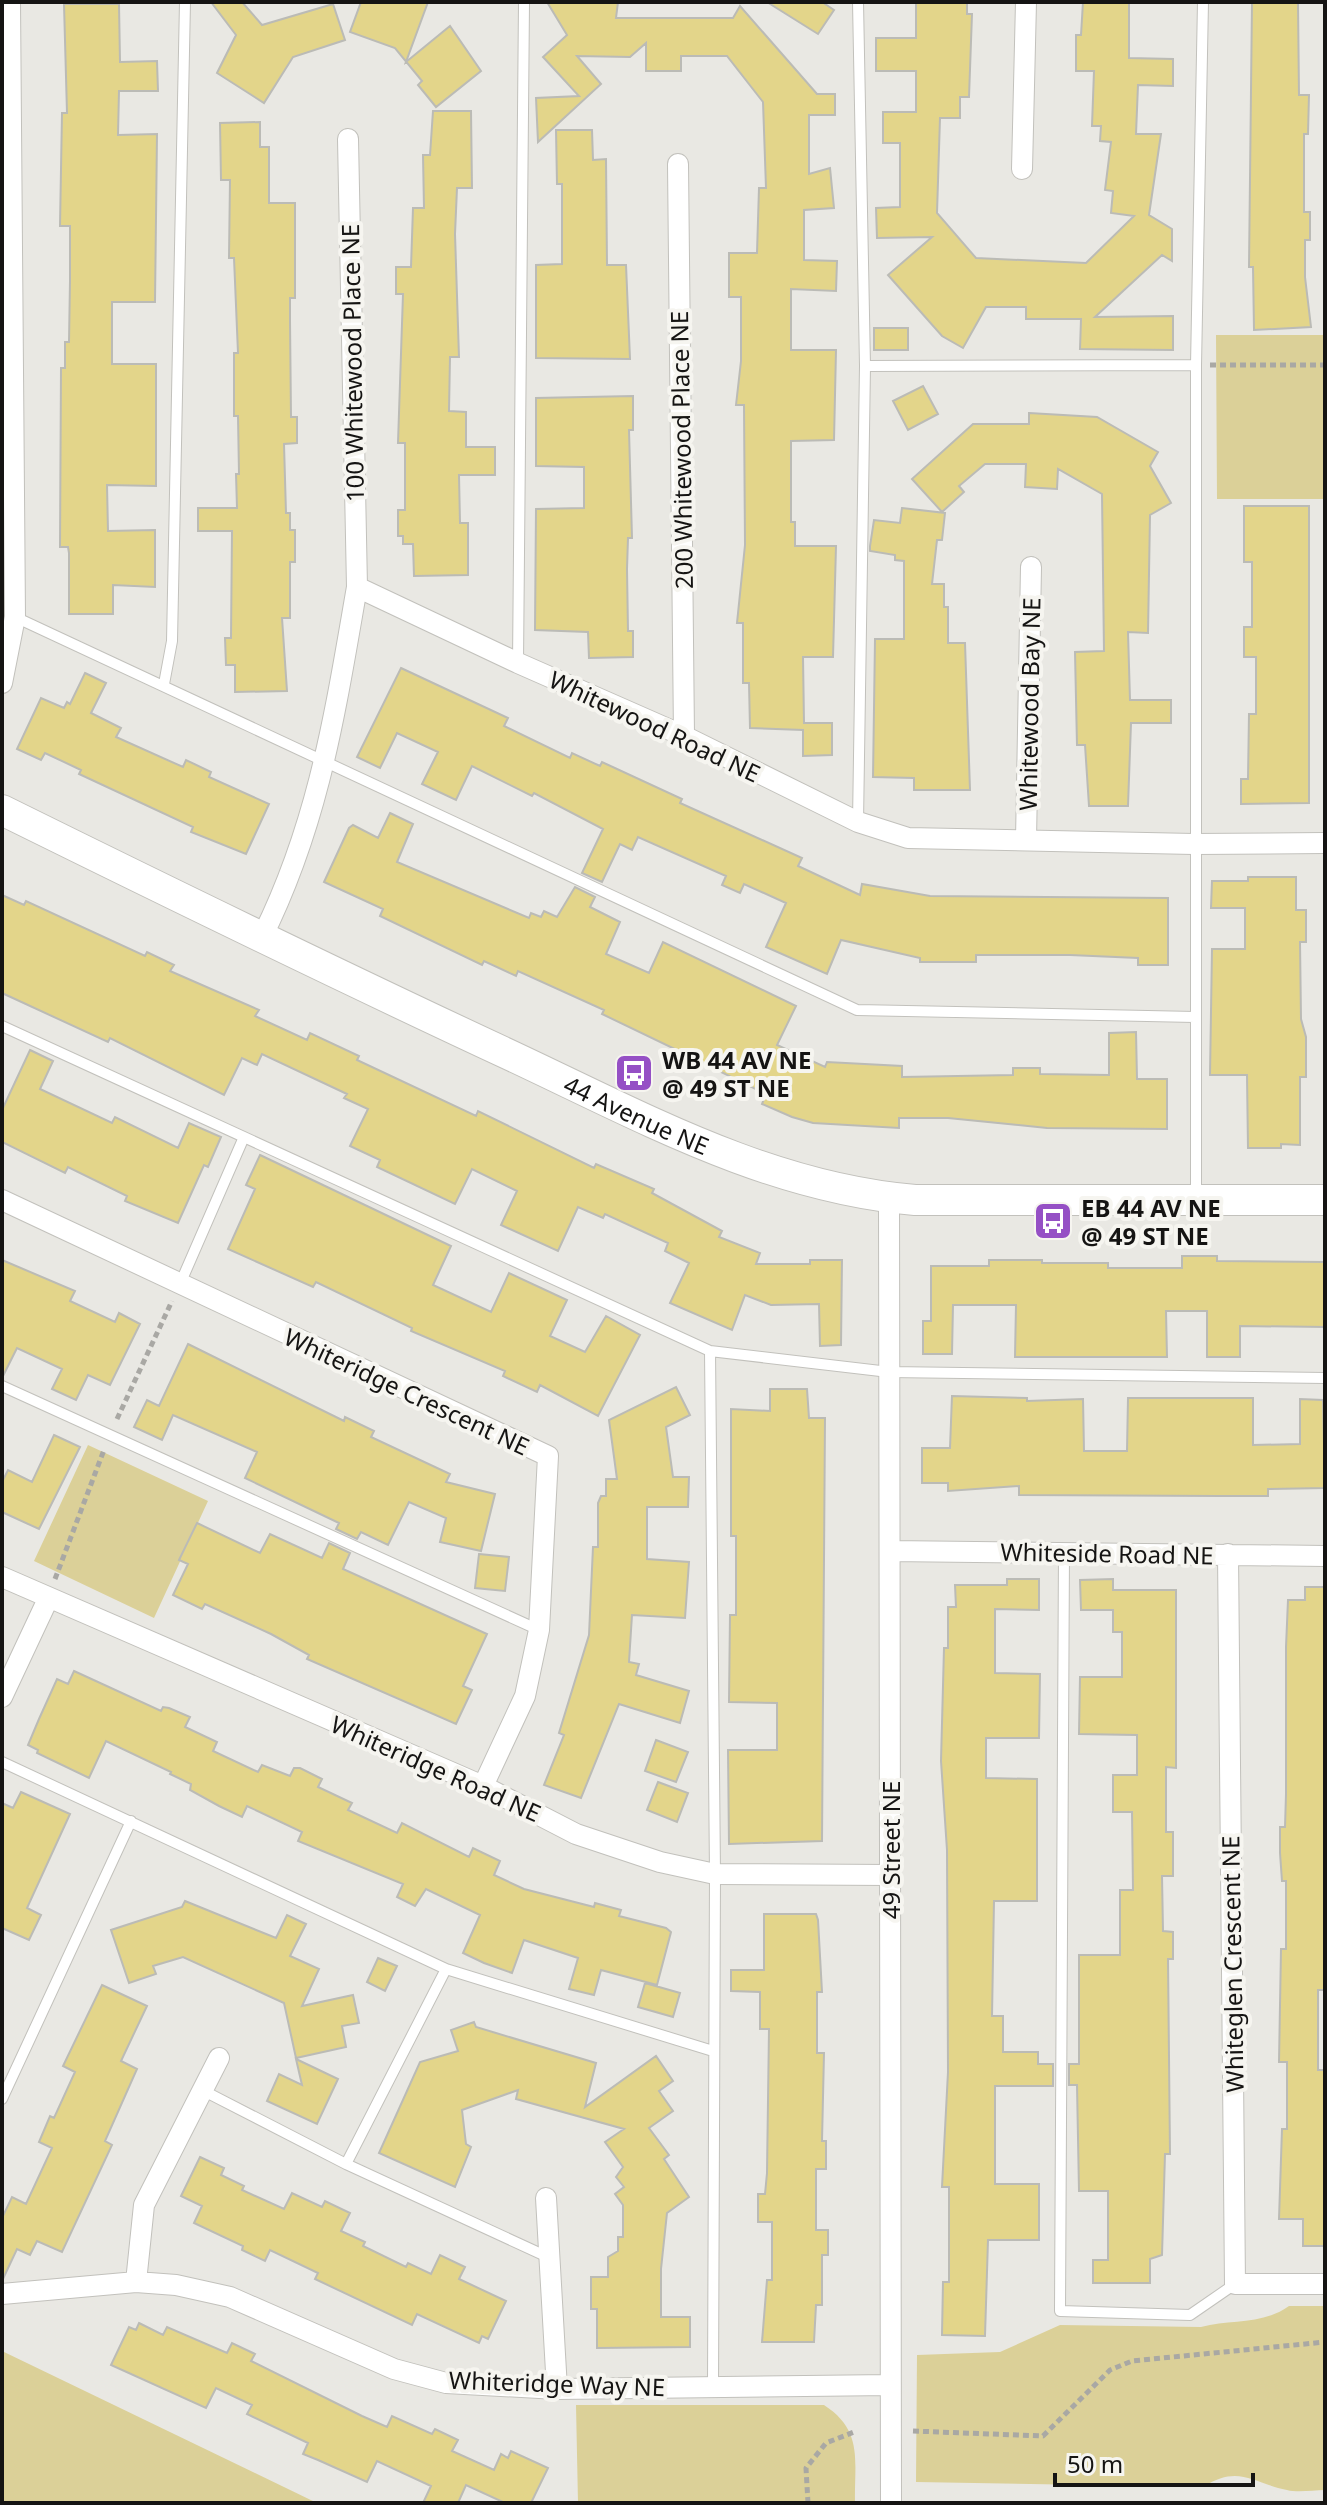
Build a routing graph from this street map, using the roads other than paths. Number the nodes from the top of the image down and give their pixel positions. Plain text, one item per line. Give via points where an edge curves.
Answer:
1 (10, 2) edge
2 (185, 2) edge
3 (524, 2) edge
4 (858, 2) edge
5 (1026, 2) edge
6 (1203, 2) edge
7 (348, 139) dead end
8 (678, 164) dead end
9 (1022, 169) dead end
10 (1196, 365) junction
11 (865, 366) junction
12 (8, 520) edge
13 (1031, 567) dead end
14 (357, 587) junction
15 (15, 617) junction
16 (518, 663) junction
17 (2, 683) edge
18 (164, 684) junction
19 (684, 736) junction
20 (327, 760) junction
21 (2, 810) edge
22 (858, 822) junction
23 (1026, 840) junction
24 (1325, 843) edge
25 (1194, 844) junction
26 (261, 939) junction
27 (1195, 1017) junction
28 (2, 1026) edge
29 (244, 1137) junction
30 (889, 1198) junction
31 (2, 1200) edge
32 (1325, 1200) edge
33 (1196, 1202) junction
34 (180, 1284) junction
35 (710, 1351) junction
36 (889, 1372) junction
37 (1325, 1378) edge
38 (2, 1386) edge
39 (890, 1551) junction
40 (1064, 1551) junction
41 (1228, 1554) junction
42 (1325, 1556) edge
43 (2, 1577) edge
44 (48, 1599) junction
45 (539, 1630) junction
46 (2, 1697) edge
47 (2, 1762) edge
48 (483, 1786) junction
49 (131, 1821) junction
50 (715, 1874) junction
51 (890, 1875) junction
52 (446, 1969) junction
53 (713, 2051) junction
54 (219, 2058) dead end
55 (202, 2090) junction
56 (2, 2099) edge
57 (346, 2164) junction
58 (546, 2198) dead end
59 (550, 2258) junction
60 (136, 2282) junction
61 (1235, 2284) junction
62 (1325, 2284) edge
63 (2, 2294) edge
64 (890, 2385) junction
65 (713, 2386) junction
66 (557, 2389) junction
67 (891, 2503) edge

1 - 12 street
2 - 18 lane via 172,641
3 - 16 lane
4 - 11 lane
5 - 9 street
6 - 10 lane
7 - 14 street, 100 Whitewood Place NE
8 - 19 street, 200 Whitewood Place NE
10 - 11 lane
10 - 25 lane
11 - 22 lane
12 - 15 street
13 - 23 street, Whitewood Bay NE
14 - 16 street, Whitewood Road NE
14 - 20 street
15 - 17 street
15 - 18 lane
16 - 19 street, Whitewood Road NE
18 - 20 lane
19 - 22 street, Whitewood Road NE
20 - 26 street via 281,899
20 - 27 lane via 857,1010
21 - 26 street, 44 Avenue NE
22 - 23 street, Whitewood Road NE via 908,838
23 - 25 street, Whitewood Road NE
24 - 25 street, Whitewood Road NE
25 - 27 lane
26 - 30 street, 44 Avenue NE via 717,1153
27 - 33 lane
28 - 29 lane
29 - 34 lane
29 - 35 lane
30 - 33 street, 44 Avenue NE
30 - 36 street, 49 Street NE
31 - 34 street, Whiteridge Crescent NE
32 - 33 street, 44 Avenue NE
34 - 45 street, Whiteridge Crescent NE via 548,1456
35 - 36 lane
35 - 50 lane
36 - 37 lane
36 - 39 street, 49 Street NE
38 - 45 lane
39 - 40 street, Whiteside Road NE
39 - 51 street, 49 Street NE
40 - 41 street, Whiteside Road NE
40 - 61 lane via 1060,2311 1190,2315
41 - 42 street, Whiteside Road NE
41 - 61 street, Whiteglen Crescent NE
43 - 44 street, Whiteridge Road NE
44 - 46 street
44 - 48 street, Whiteridge Road NE
45 - 48 street, Whiteridge Crescent NE via 525,1696
47 - 49 lane
48 - 50 street, Whiteridge Road NE via 576,1834
49 - 52 lane
49 - 56 lane
50 - 51 street, Whiteridge Road NE
50 - 53 lane
51 - 64 street, 49 Street NE
52 - 53 lane
52 - 57 lane
53 - 65 lane
54 - 55 street
55 - 57 lane
55 - 60 street via 144,2205
57 - 59 lane
58 - 59 street
59 - 66 street
60 - 63 street, Whiteridge Way NE
60 - 66 street, Whiteridge Way NE via 230,2297 394,2369 446,2383
61 - 62 street
64 - 65 street, Whiteridge Way NE
64 - 67 street, 49 Street NE
65 - 66 street, Whiteridge Way NE

